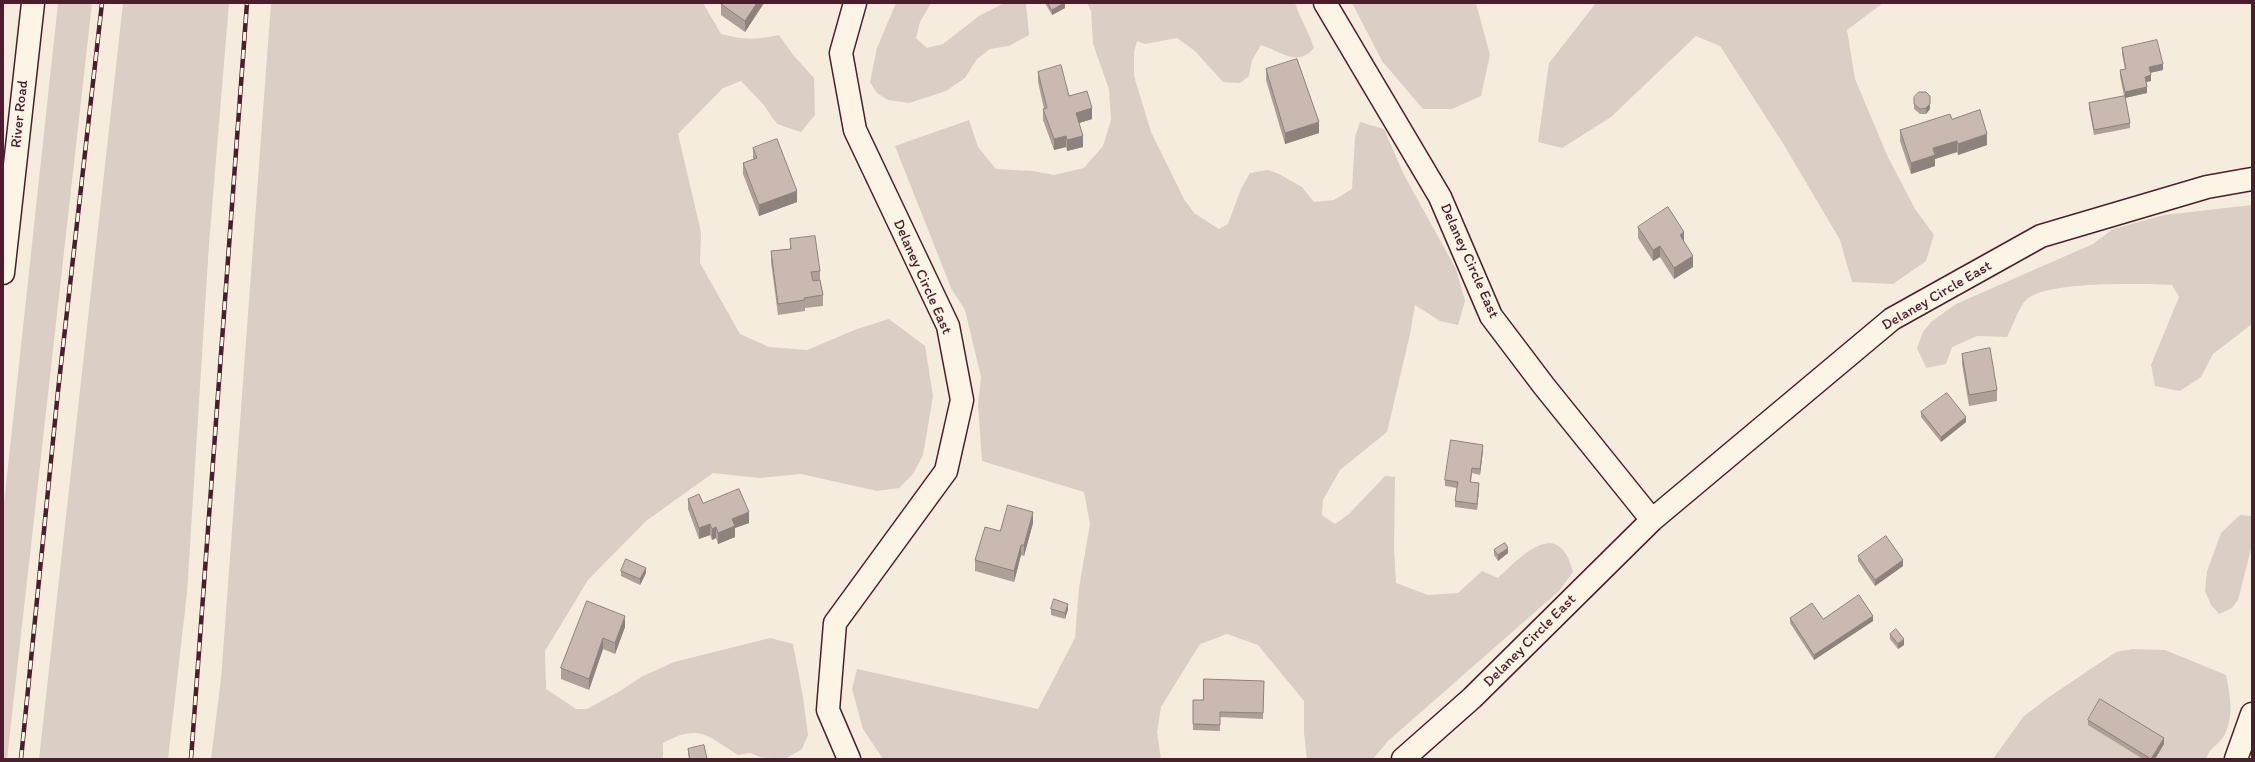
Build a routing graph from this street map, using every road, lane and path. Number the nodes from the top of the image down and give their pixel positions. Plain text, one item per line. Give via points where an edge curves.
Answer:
1 (33, 3) edge
2 (855, 3) edge
3 (1325, 3) edge
4 (2252, 180) edge
5 (3, 273) edge
6 (1652, 520) junction
7 (2252, 714) edge
8 (849, 759) edge
9 (1403, 759) edge
10 (2236, 759) edge

1 - 5 street, River Road
2 - 8 street, Delaney Circle East via 841,53 855,130 948,326 962,400 946,471 834,623 828,710
3 - 6 street, Delaney Circle East via 1440,197 1491,316
4 - 6 street, Delaney Circle East via 2207,187 2041,236 1892,319
6 - 9 street, Delaney Circle East via 1472,698
7 - 10 street

